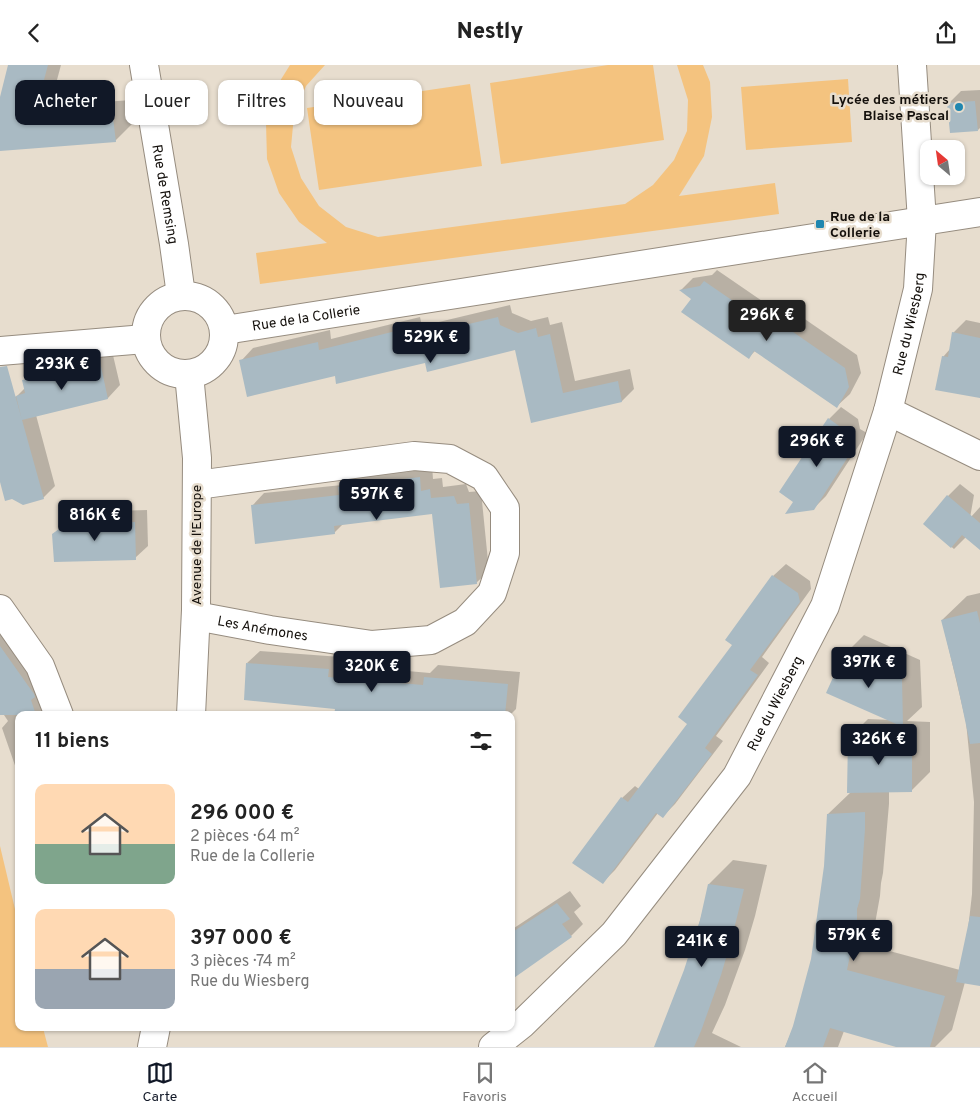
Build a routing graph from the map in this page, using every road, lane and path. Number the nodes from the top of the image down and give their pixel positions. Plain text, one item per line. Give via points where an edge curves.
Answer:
1 (144, 65) edge
2 (912, 65) edge
3 (980, 212) edge
4 (922, 221) junction
5 (181, 295) junction
6 (225, 330) junction
7 (145, 339) junction
8 (0, 351) edge
9 (189, 374) junction
10 (888, 411) junction
11 (980, 456) edge
12 (197, 485) junction
13 (0, 609) edge
14 (196, 616) junction
15 (57, 711) edge
16 (191, 711) edge
17 (515, 1030) edge
18 (155, 1031) edge
19 (513, 1031) edge
20 (152, 1047) edge
21 (493, 1047) edge

1 - 5 street, Rue de Remsing
2 - 4 street, Rue du Wiesberg
3 - 4 street, Rue de la Collerie
4 - 6 street, Rue de la Collerie
4 - 10 street, Rue du Wiesberg via 918,289
5 - 6 street via 195,296 210,303 219,313
5 - 7 street via 166,300 154,310 147,322
6 - 9 street via 224,345 216,359 205,369
7 - 8 street
7 - 9 street via 150,354 160,366 172,373
9 - 12 street, Avenue de l'Europe
10 - 11 street
10 - 17 street, Rue du Wiesberg via 826,606 737,776 614,935
12 - 14 street, Avenue de l'Europe
12 - 14 street, Les Anémones via 414,455 450,459 484,477 505,509 505,553 492,593 466,622 430,640 372,645
13 - 15 street via 40,666
14 - 16 street, Avenue de l'Europe
18 - 20 street
19 - 21 street, Rue du Wiesberg

